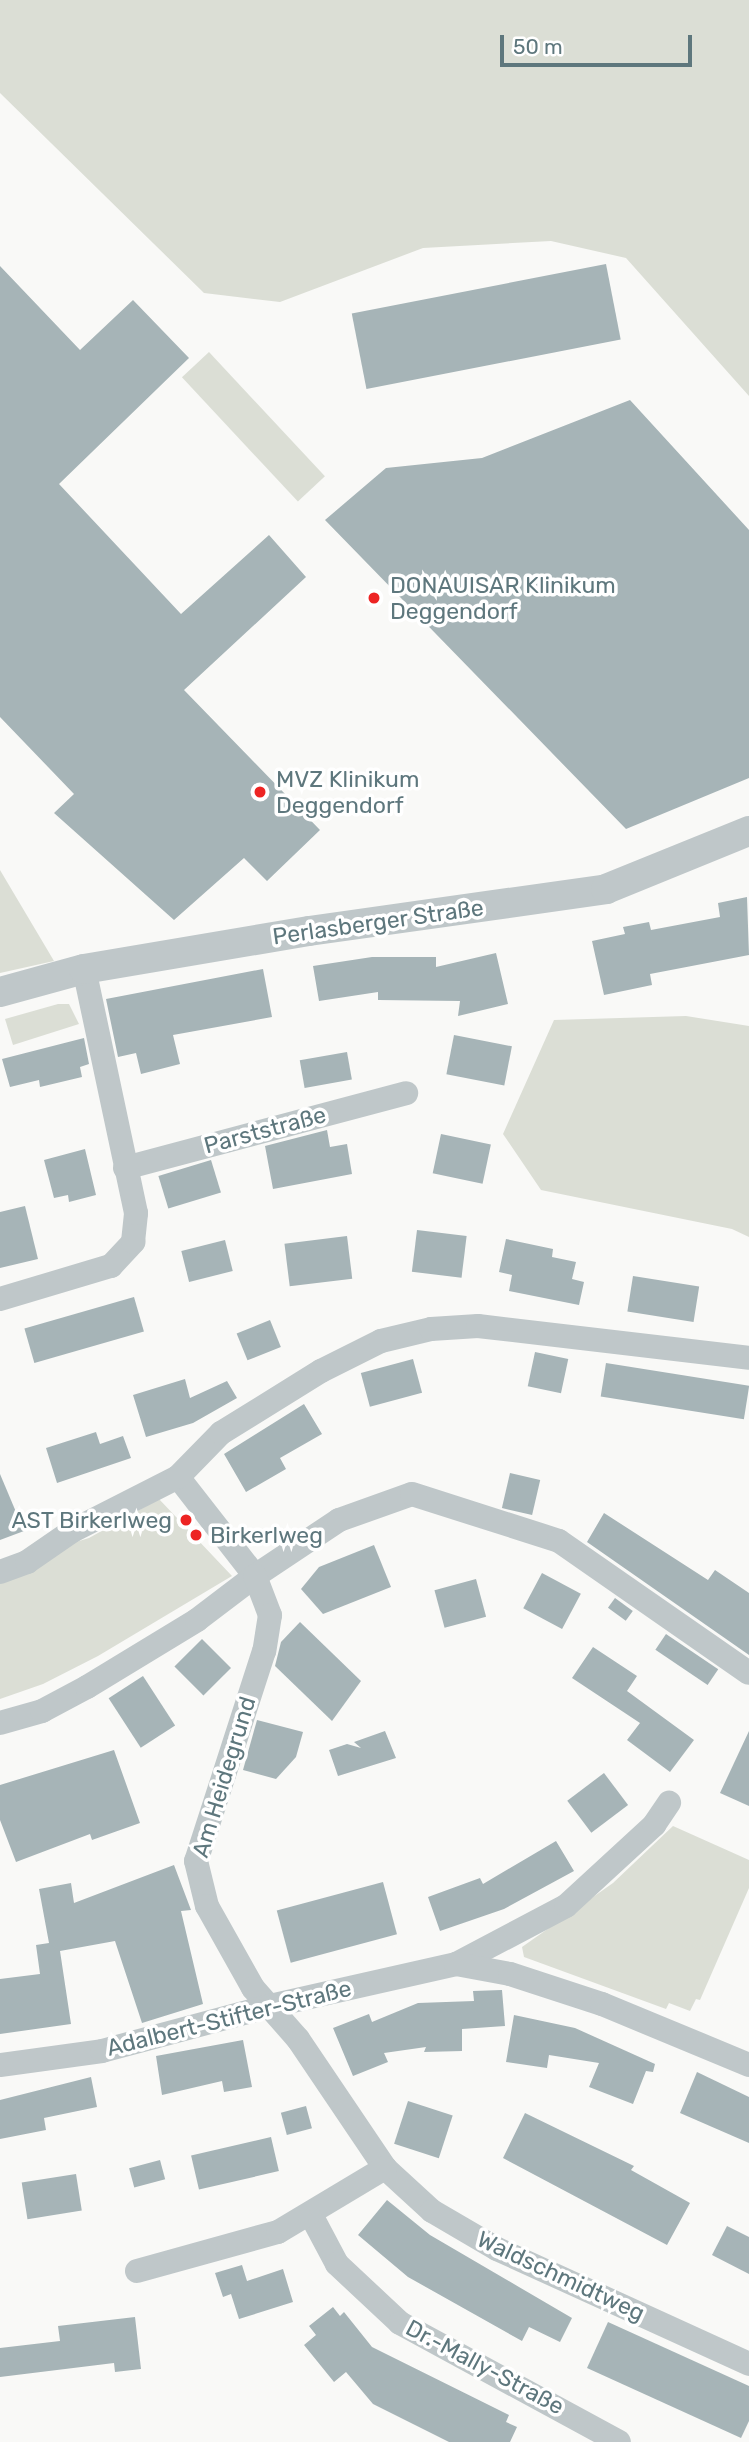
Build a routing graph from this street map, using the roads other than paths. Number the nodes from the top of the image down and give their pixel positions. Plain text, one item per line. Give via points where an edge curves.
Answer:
1 (749, 831) edge
2 (84, 970) junction
3 (0, 992) edge
4 (405, 1093) dead end
5 (125, 1167) junction
6 (0, 1299) edge
7 (749, 1358) edge
8 (178, 1477) junction
9 (0, 1572) edge
10 (255, 1576) junction
11 (749, 1673) edge
12 (0, 1723) edge
13 (669, 1803) dead end
14 (456, 1964) junction
15 (270, 2006) junction
16 (0, 2065) edge
17 (749, 2065) edge
18 (385, 2168) junction
19 (311, 2216) junction
20 (137, 2271) dead end
21 (749, 2364) edge
22 (619, 2442) edge

1 - 2 street, Perlasberger Straße via 607,889 309,930
2 - 3 street, Perlasberger Straße
2 - 5 street
4 - 5 street, Parststraße
5 - 6 street via 135,1213 133,1242 111,1266
7 - 8 street via 529,1330 431,1329 381,1341 321,1371 221,1433
8 - 9 street via 72,1531 27,1562
8 - 10 street, Am Heidegrund
10 - 11 street via 339,1520 412,1494 559,1541
10 - 12 street via 197,1620 87,1687 42,1711
10 - 15 street, Am Heidegrund via 270,1615 264,1651 196,1861 207,1906 253,1988
13 - 14 street, Adalbert-Stifter-Straße via 654,1825 566,1906
14 - 15 street, Adalbert-Stifter-Straße
14 - 17 street, Adalbert-Stifter-Straße via 510,1974 602,2004
15 - 16 street, Adalbert-Stifter-Straße via 102,2051
15 - 18 street, Waldschmidtweg via 298,2039
18 - 19 street
18 - 21 street, Waldschmidtweg via 432,2210 497,2249
19 - 20 street via 233,2247
19 - 22 street, Dr.-Mally-Straße via 337,2264 400,2323

